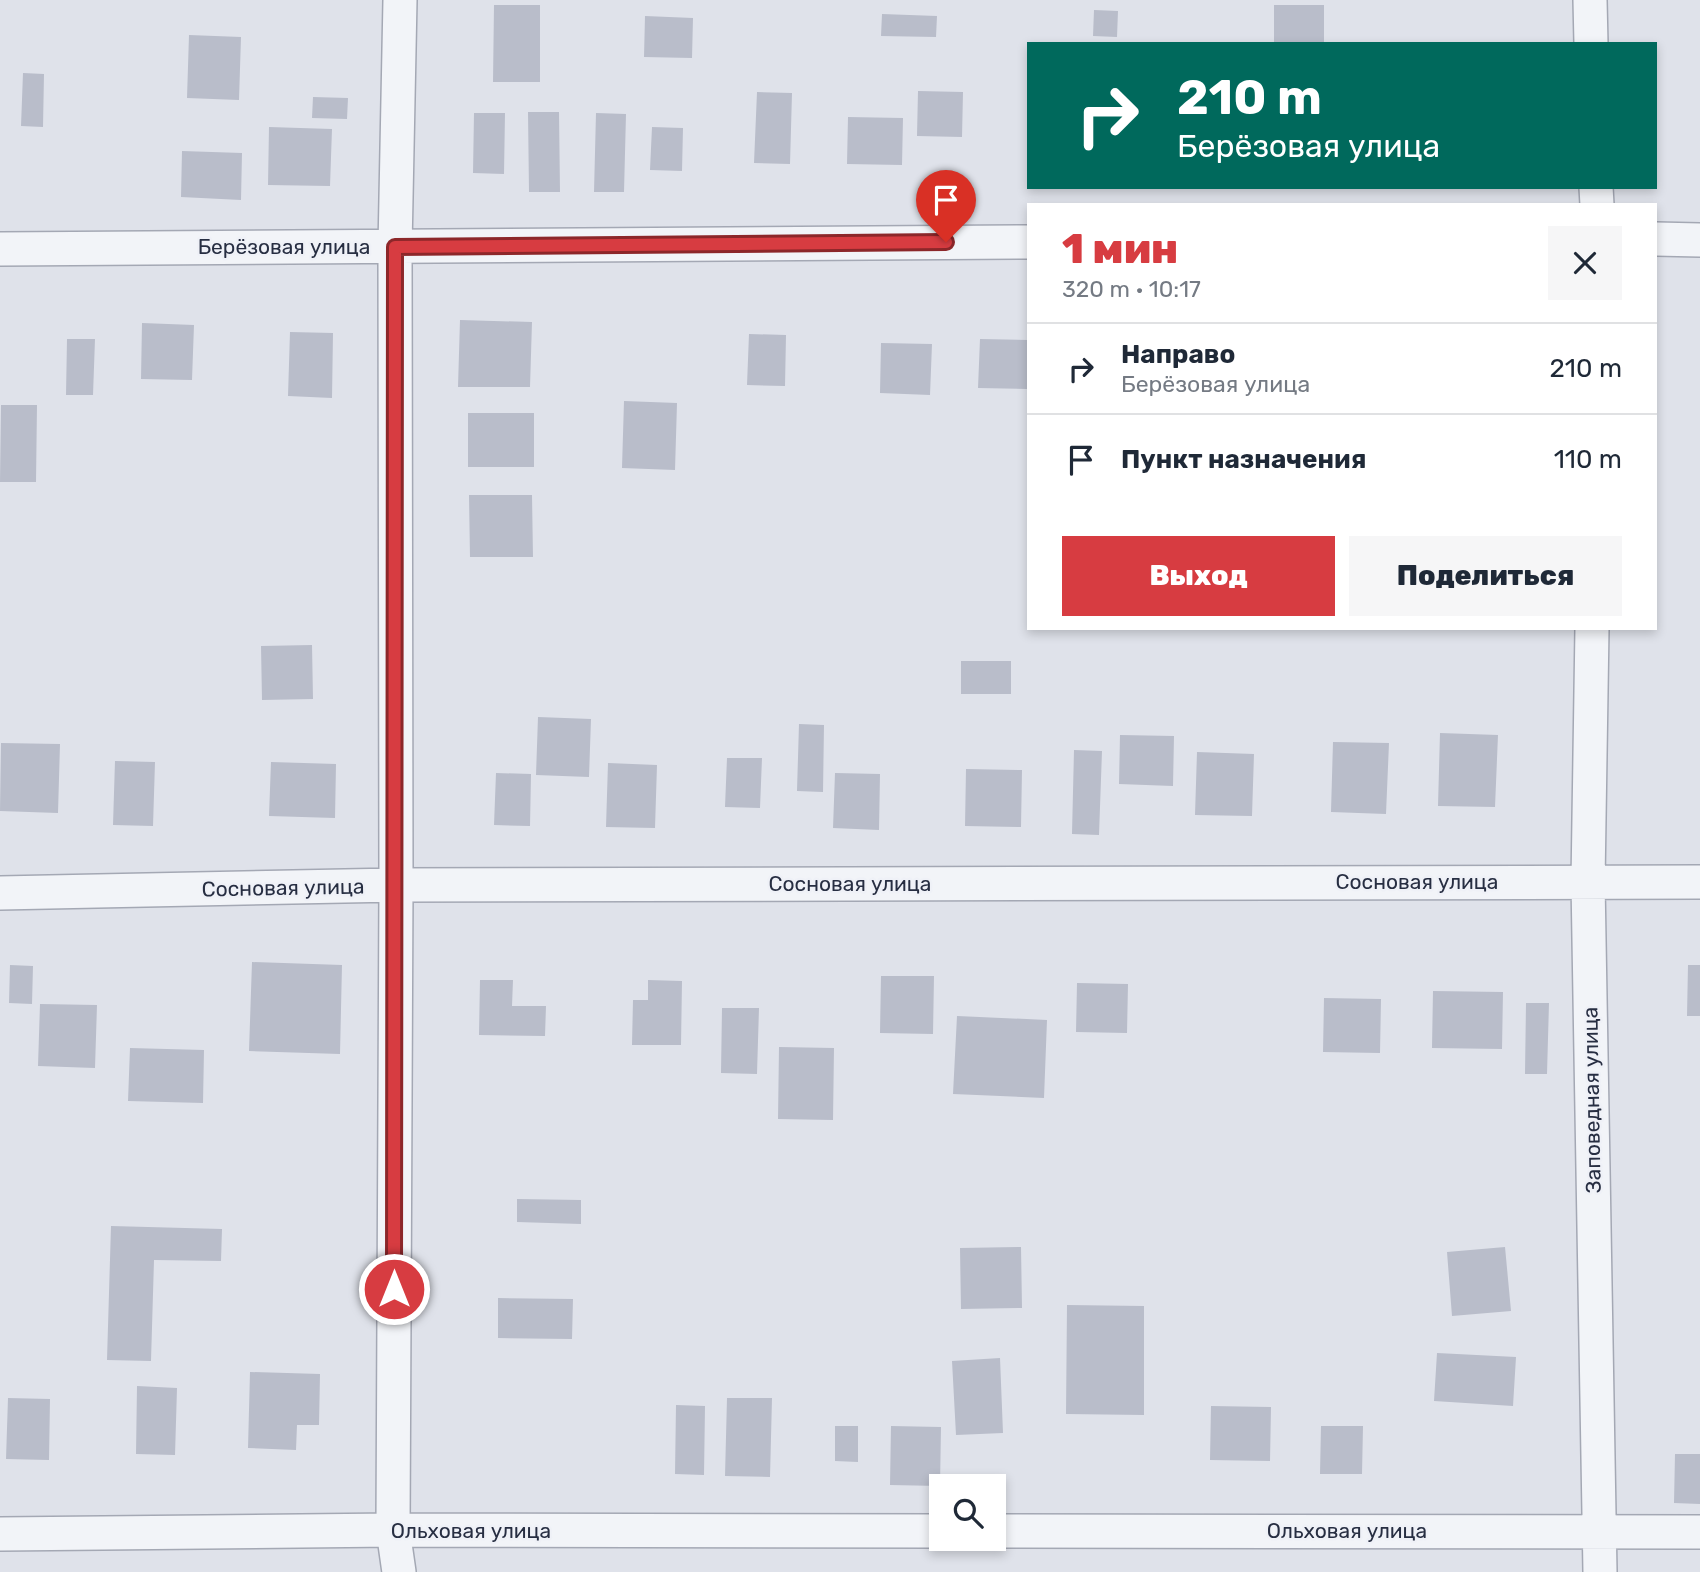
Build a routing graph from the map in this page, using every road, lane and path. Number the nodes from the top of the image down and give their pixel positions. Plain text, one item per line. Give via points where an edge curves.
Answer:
1 (400, 0) edge
2 (1590, 0) edge
3 (1591, 42) edge
4 (1657, 239) edge
5 (1700, 240) edge
6 (1027, 242) edge
7 (395, 247) junction
8 (0, 248) edge
9 (1592, 630) edge
10 (1588, 882) junction
11 (1700, 882) edge
12 (396, 885) junction
13 (0, 893) edge
14 (393, 1530) junction
15 (929, 1531) edge
16 (1006, 1531) edge
17 (1600, 1532) junction
18 (1700, 1532) edge
19 (0, 1534) edge
20 (399, 1572) edge
21 (1600, 1572) edge

1 - 7 street
2 - 3 street
4 - 5 street
6 - 7 street, Берёзовая улица
7 - 8 street, Берёзовая улица
7 - 12 street
9 - 10 street, Заповедная улица
10 - 11 street, Сосновая улица
10 - 12 street, Сосновая улица
10 - 17 street, Заповедная улица
12 - 13 street, Сосновая улица
12 - 14 street
14 - 15 street, Ольховая улица
14 - 19 street, Ольховая улица
14 - 20 street
16 - 17 street, Ольховая улица
17 - 18 street, Ольховая улица
17 - 21 street, Заповедная улица

